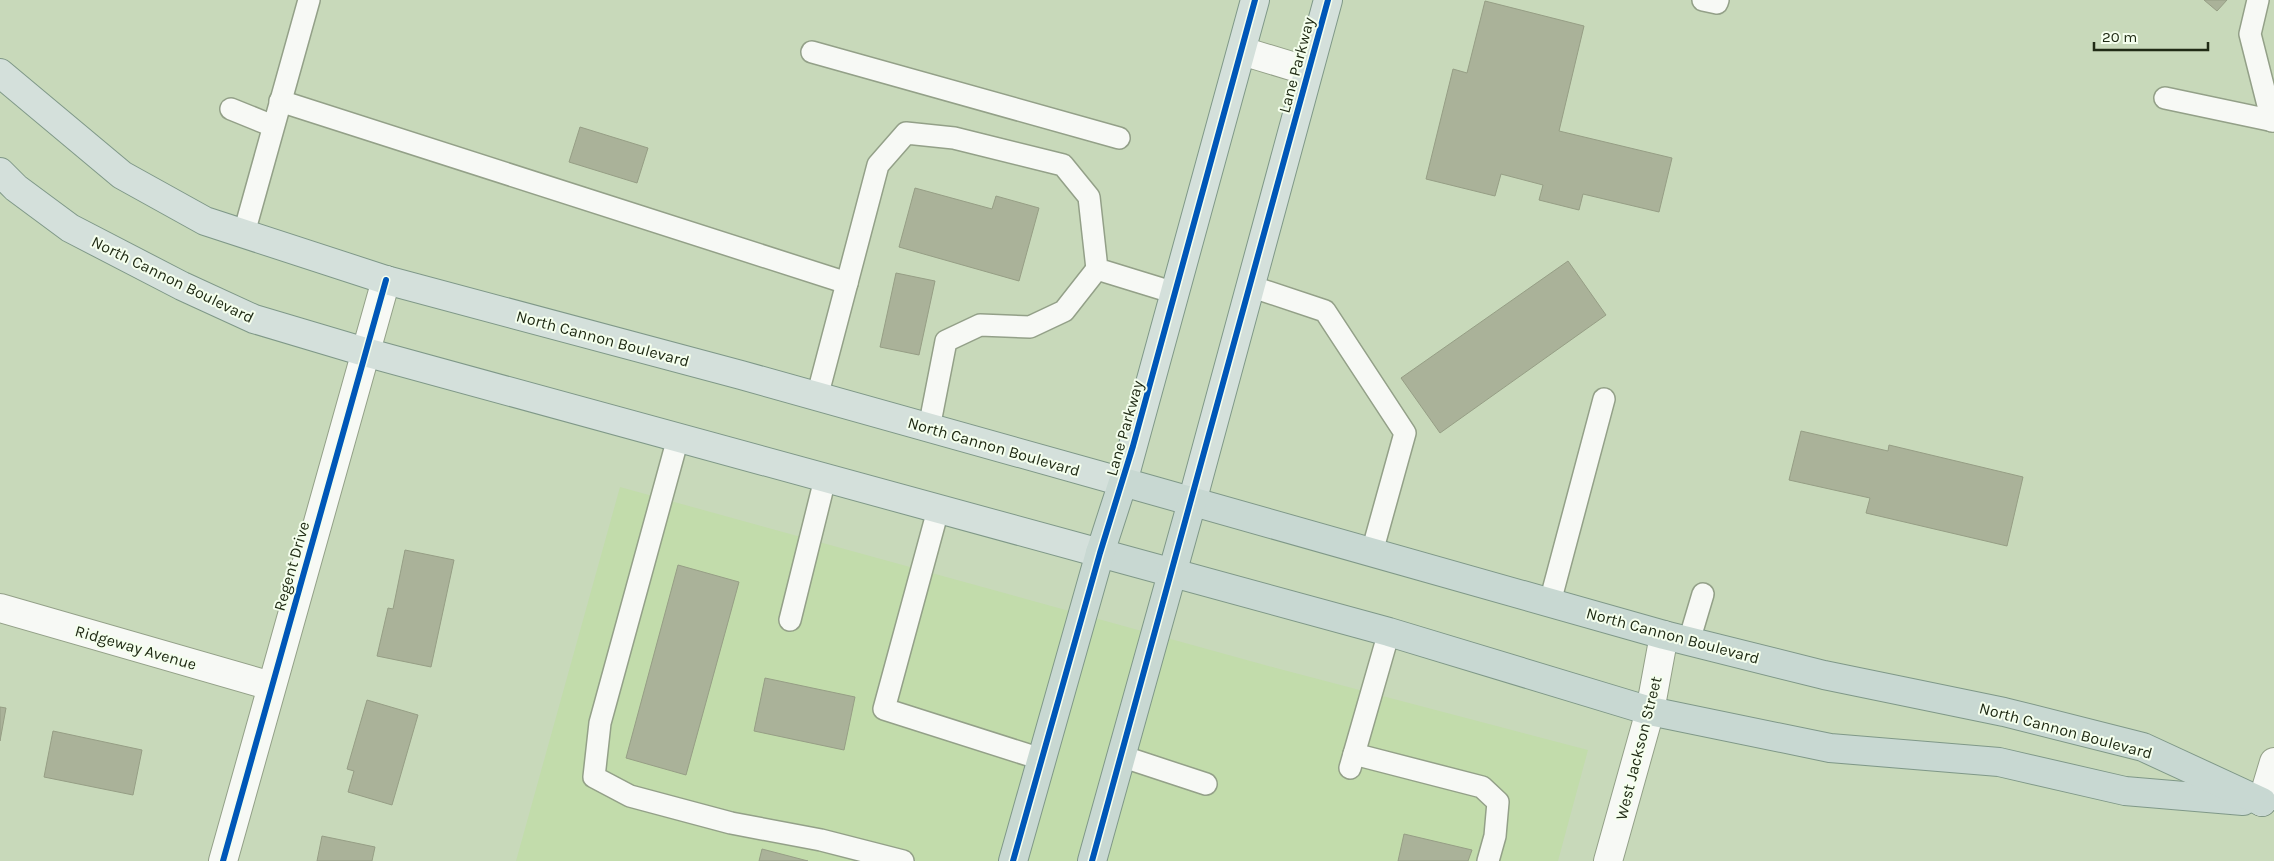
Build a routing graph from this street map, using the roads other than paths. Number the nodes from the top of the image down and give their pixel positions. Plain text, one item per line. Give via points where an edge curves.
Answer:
1 (309, 0) edge
2 (1255, 0) edge
3 (1328, 0) edge
4 (1703, 0) edge
5 (1718, 0) edge
6 (2258, 0) edge
7 (1242, 51) junction
8 (812, 52) dead end
9 (1308, 71) junction
10 (0, 73) edge
11 (2165, 98) dead end
12 (280, 101) junction
13 (231, 109) dead end
14 (2273, 121) edge
15 (273, 126) junction
16 (1119, 138) dead end
17 (0, 172) edge
18 (244, 233) junction
19 (1097, 269) junction
20 (386, 280) junction
21 (847, 283) junction
22 (1250, 286) junction
23 (1175, 293) junction
24 (365, 352) junction
25 (817, 397) junction
26 (1604, 399) dead end
27 (929, 428) junction
28 (678, 438) junction
29 (825, 478) junction
30 (1123, 482) junction
31 (1192, 502) junction
32 (938, 510) junction
33 (1372, 552) junction
34 (1100, 553) junction
35 (1172, 571) junction
36 (1703, 594) dead end
37 (1550, 602) junction
38 (0, 608) edge
39 (790, 620) dead end
40 (1389, 632) junction
41 (1677, 638) junction
42 (271, 686) junction
43 (1650, 711) junction
44 (1121, 756) junction
45 (1041, 759) junction
46 (2274, 762) edge
47 (1206, 784) dead end
48 (2268, 804) edge
49 (223, 861) edge
50 (903, 861) edge
51 (1013, 861) edge
52 (1092, 861) edge
53 (1488, 861) edge
54 (1608, 861) edge

1 - 12 lane
2 - 7 main road, Lane Parkway
3 - 9 main road, Lane Parkway
4 - 5 lane via 1717,3
6 - 14 lane via 2250,34
7 - 9 street
7 - 23 main road, Lane Parkway
8 - 16 lane
9 - 22 main road, Lane Parkway
10 - 18 main road, North Cannon Boulevard via 122,175 205,221
11 - 14 lane
12 - 15 lane
12 - 21 lane
13 - 15 lane
15 - 18 lane
17 - 24 main road, North Cannon Boulevard via 70,228 182,286 254,319
18 - 20 main road, North Cannon Boulevard
19 - 21 lane via 1089,197 1063,164 954,138 906,133 878,165
19 - 23 lane
19 - 27 lane via 1064,311 1030,327 980,325 946,341
20 - 24 street, Regent Drive
20 - 25 main road, North Cannon Boulevard
21 - 25 lane
22 - 31 main road, Lane Parkway
22 - 33 lane via 1325,311 1405,433
23 - 30 main road, Lane Parkway
24 - 28 main road, North Cannon Boulevard
24 - 42 street, Regent Drive
25 - 27 main road, North Cannon Boulevard
26 - 37 lane
27 - 30 main road, North Cannon Boulevard
28 - 29 main road, North Cannon Boulevard
28 - 50 lane via 600,723 594,777 630,796 731,823 821,840
29 - 32 main road, North Cannon Boulevard
29 - 39 lane
30 - 31 highway, North Cannon Boulevard
30 - 34 highway, Lane Parkway
31 - 33 highway, North Cannon Boulevard
31 - 35 highway, Lane Parkway
32 - 34 main road, North Cannon Boulevard
32 - 45 lane via 884,709
33 - 37 highway, North Cannon Boulevard
34 - 35 highway, North Cannon Boulevard
34 - 45 highway, Lane Parkway
35 - 40 highway, North Cannon Boulevard
35 - 44 highway, Lane Parkway
36 - 41 lane
37 - 41 highway, North Cannon Boulevard
38 - 42 street, Ridgeway Avenue
40 - 43 highway, North Cannon Boulevard
40 - 53 lane via 1352,761 1482,787 1498,802 1495,836
41 - 43 street, West Jackson Street
41 - 48 highway, North Cannon Boulevard via 1824,675 2004,712 2143,747
42 - 49 street, Regent Drive
43 - 48 highway, North Cannon Boulevard via 1830,748 1999,762 2125,791
43 - 54 street, West Jackson Street
44 - 47 lane
44 - 52 highway, Lane Parkway
45 - 51 highway, Lane Parkway
46 - 48 street

